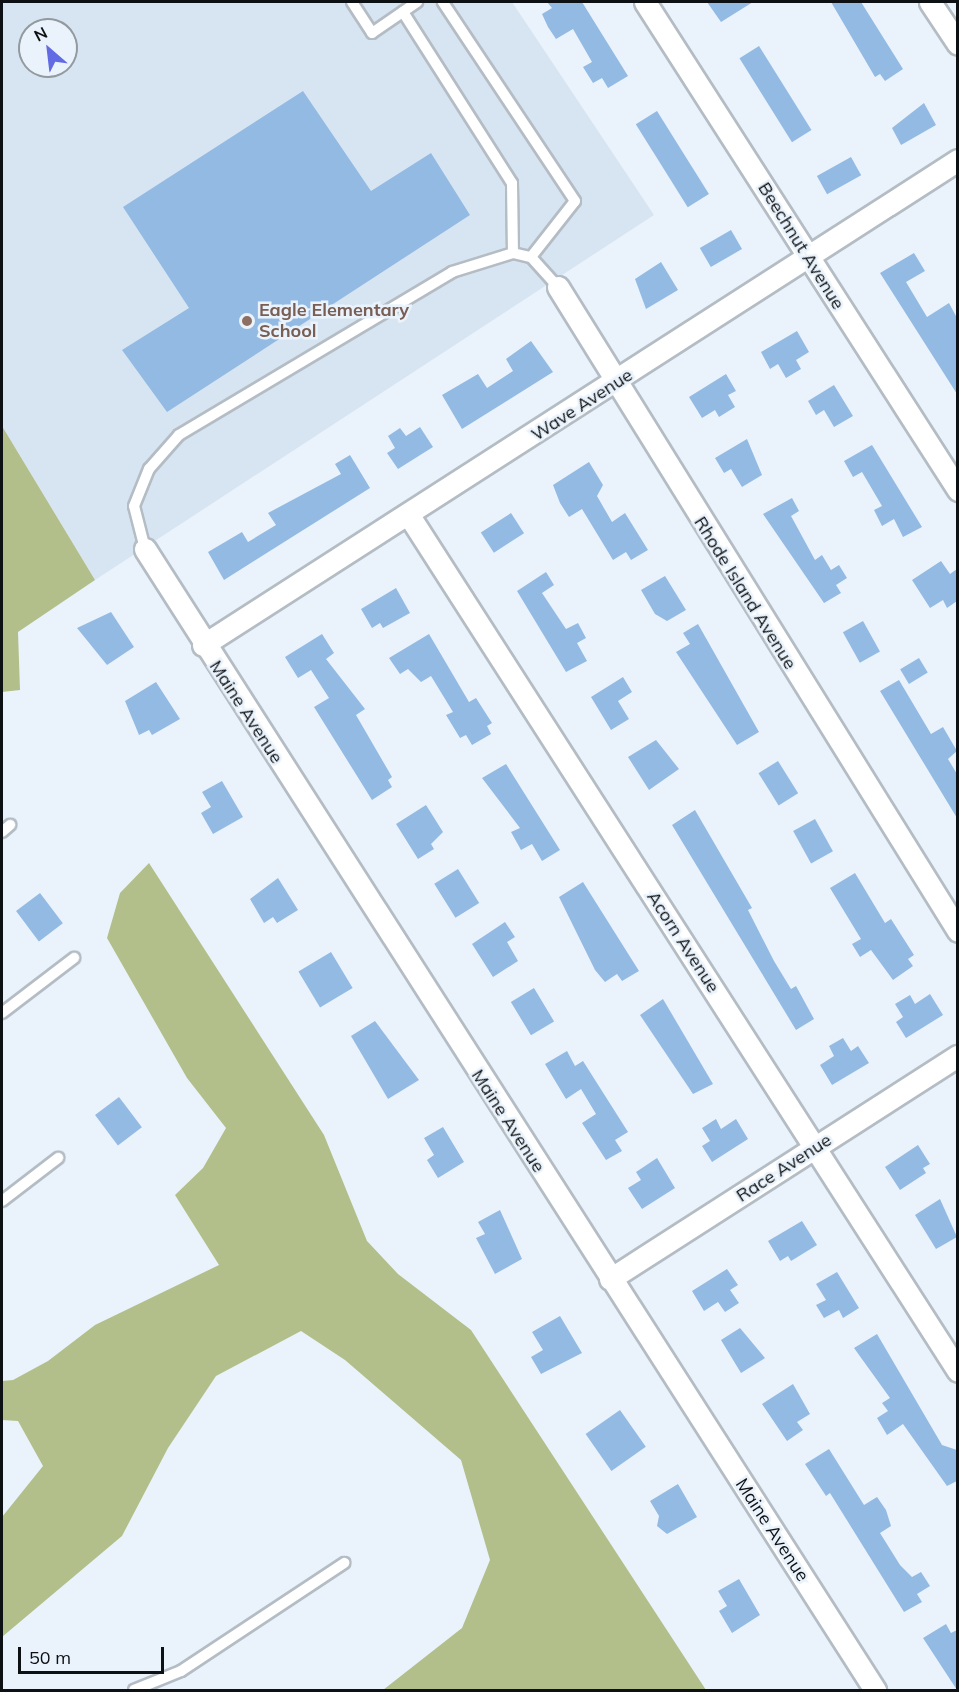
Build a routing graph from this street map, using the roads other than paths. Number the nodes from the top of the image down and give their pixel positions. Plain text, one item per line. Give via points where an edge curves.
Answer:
1 (352, 2) edge
2 (417, 2) edge
3 (442, 2) edge
4 (645, 2) edge
5 (930, 2) edge
6 (403, 12) junction
7 (957, 44) edge
8 (957, 160) edge
9 (513, 253) junction
10 (531, 257) junction
11 (807, 257) junction
12 (558, 287) joint
13 (614, 384) junction
14 (957, 490) edge
15 (408, 514) junction
16 (146, 549) joint
17 (203, 645) junction
18 (957, 931) edge
19 (74, 958) dead end
20 (2, 1013) edge
21 (957, 1056) edge
22 (815, 1148) junction
23 (58, 1158) dead end
24 (2, 1201) edge
25 (610, 1279) junction
26 (957, 1371) edge
27 (344, 1563) dead end
28 (134, 1690) edge
29 (875, 1690) edge

1 - 6 lane via 372,33
2 - 6 lane
3 - 10 lane via 575,201
4 - 11 street, Beechnut Avenue
5 - 7 street
6 - 9 lane via 512,183
8 - 11 street, Wave Avenue
9 - 10 lane
9 - 16 lane via 452,272 179,435 149,469 134,506
10 - 12 lane, Rhode Island Avenue
11 - 13 street, Wave Avenue
11 - 14 street, Beechnut Avenue
12 - 13 street, Rhode Island Avenue
13 - 15 street, Wave Avenue
13 - 18 street, Rhode Island Avenue
15 - 17 street, Wave Avenue
15 - 22 street, Acorn Avenue
16 - 17 street, Maine Avenue
17 - 25 street, Maine Avenue
19 - 20 lane
21 - 22 street, Race Avenue
22 - 25 street, Race Avenue
22 - 26 street, Acorn Avenue
23 - 24 lane
25 - 29 street, Maine Avenue
27 - 28 lane via 181,1671

